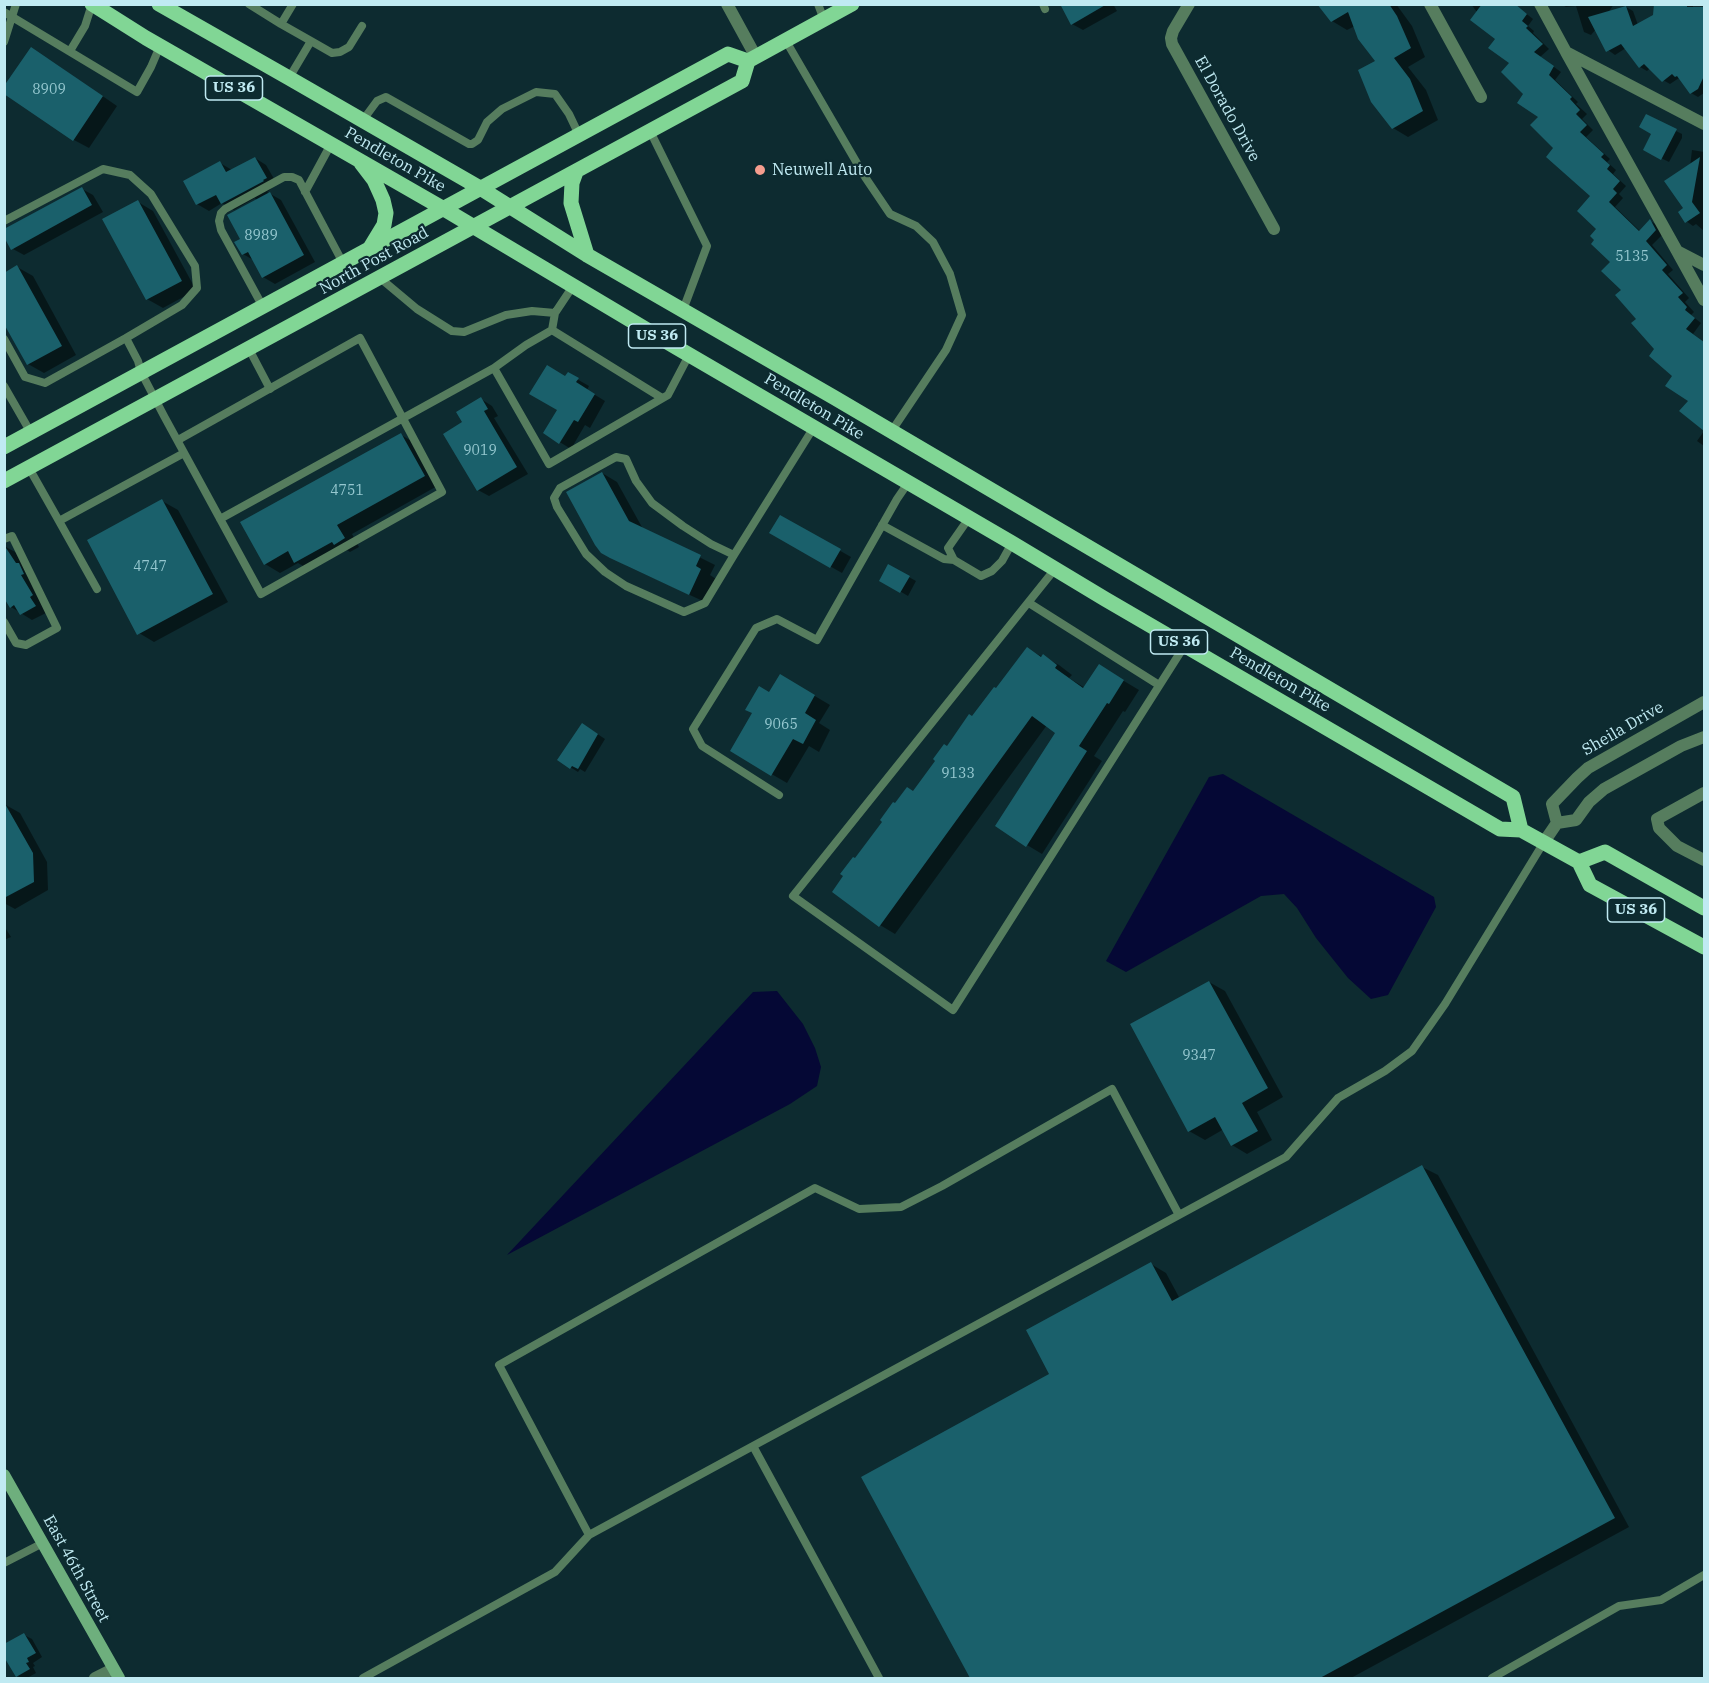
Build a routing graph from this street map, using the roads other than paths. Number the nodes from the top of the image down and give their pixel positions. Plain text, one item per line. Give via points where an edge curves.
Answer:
1 (16, 4) edge
2 (92, 4) edge
3 (159, 4) edge
4 (249, 4) edge
5 (293, 4) edge
6 (727, 4) edge
7 (818, 4) edge
8 (852, 4) edge
9 (1189, 4) edge
10 (1430, 4) edge
11 (1540, 4) edge
12 (4, 12) edge
13 (13, 16) junction
14 (824, 20) junction
15 (281, 24) junction
16 (362, 26) dead end
17 (786, 40) junction
18 (311, 41) junction
19 (4, 42) edge
20 (160, 46) junction
21 (70, 51) junction
22 (1566, 52) junction
23 (752, 59) junction
24 (289, 78) junction
25 (1481, 97) dead end
26 (363, 120) junction
27 (1704, 124) edge
28 (650, 131) junction
29 (579, 135) junction
30 (331, 144) junction
31 (357, 159) junction
32 (576, 172) junction
33 (480, 188) junction
34 (305, 192) junction
35 (511, 207) junction
36 (444, 208) junction
37 (4, 221) edge
38 (474, 227) junction
39 (1275, 230) dead end
40 (370, 249) junction
41 (1677, 251) junction
42 (587, 255) junction
43 (343, 263) junction
44 (1704, 265) edge
45 (380, 278) junction
46 (573, 286) junction
47 (1704, 300) edge
48 (262, 307) junction
49 (683, 310) junction
50 (555, 313) junction
51 (552, 330) junction
52 (126, 338) junction
53 (4, 339) edge
54 (249, 349) junction
55 (689, 355) junction
56 (494, 368) junction
57 (141, 372) junction
58 (4, 386) edge
59 (270, 389) junction
60 (662, 398) junction
61 (156, 400) junction
62 (403, 418) junction
63 (814, 427) junction
64 (891, 432) junction
65 (31, 433) junction
66 (178, 440) junction
67 (4, 447) edge
68 (184, 453) junction
69 (29, 468) junction
70 (4, 481) edge
71 (908, 483) junction
72 (969, 518) junction
73 (220, 519) junction
74 (59, 521) junction
75 (882, 525) junction
76 (4, 539) edge
77 (1012, 543) junction
78 (734, 555) junction
79 (954, 560) junction
80 (1054, 569) junction
81 (97, 590) dead end
82 (1029, 603) junction
83 (4, 622) edge
84 (1185, 645) junction
85 (1159, 685) junction
86 (1704, 702) edge
87 (1704, 736) edge
88 (1704, 793) edge
89 (779, 795) dead end
90 (1557, 823) junction
91 (1521, 830) junction
92 (1544, 842) junction
93 (1704, 860) edge
94 (1579, 862) junction
95 (1704, 908) edge
96 (1704, 947) edge
97 (1179, 1215) junction
98 (753, 1446) junction
99 (4, 1475) edge
100 (589, 1535) junction
101 (43, 1543) junction
102 (4, 1563) edge
103 (1704, 1575) edge
104 (116, 1674) edge
105 (96, 1678) edge
106 (363, 1678) edge
107 (879, 1678) edge
108 (1492, 1678) edge

1 - 13 lane
2 - 20 main road, Pendleton Pike / US 36
2 - 21 lane
3 - 24 main road, Pendleton Pike / US 36
4 - 15 lane
5 - 15 lane
6 - 23 street
7 - 14 lane
8 - 14 main road
9 - 39 street, El Dorado Drive via 1173,32 1172,44
10 - 25 street
11 - 22 street
12 - 13 lane
13 - 19 lane
13 - 21 lane
14 - 17 main road
15 - 18 lane
16 - 18 lane via 349,47 340,52 332,53
17 - 23 main road
17 - 64 lane via 890,214 916,226 933,242 950,274 962,315 946,350
18 - 24 lane
20 - 21 lane via 137,92
20 - 30 main road, Pendleton Pike / US 36
22 - 27 street
22 - 41 street
23 - 28 main road, North Post Road via 742,81
23 - 29 main road, North Post Road via 728,54
24 - 26 main road, Pendleton Pike / US 36
26 - 29 lane via 377,101 386,97 472,144 502,109 537,92 555,94
26 - 33 main road, Pendleton Pike / US 36
28 - 32 main road, North Post Road
28 - 49 lane via 707,246
29 - 33 main road, North Post Road
30 - 31 main road, Pendleton Pike / US 36
30 - 34 lane
31 - 36 main road, Pendleton Pike / US 36
31 - 40 main road via 374,180 386,213 384,225
32 - 35 main road, North Post Road
32 - 42 main road via 570,203
33 - 35 main road, Pendleton Pike / US 36
33 - 36 main road, North Post Road
34 - 43 lane
34 - 48 lane via 299,180 284,177 221,213 221,230
35 - 38 main road, North Post Road
35 - 42 main road, Pendleton Pike / US 36
36 - 38 main road, Pendleton Pike / US 36
36 - 40 main road, North Post Road
37 - 52 lane via 103,169 130,175 151,194 195,266 197,288 182,305
38 - 45 main road, North Post Road
38 - 46 main road, Pendleton Pike / US 36
40 - 43 main road, North Post Road
41 - 44 street
41 - 47 street
42 - 49 main road, Pendleton Pike / US 36
43 - 48 main road, North Post Road
45 - 50 lane via 417,309 452,331 464,332 506,315
45 - 54 main road, North Post Road
46 - 50 lane
46 - 55 main road, Pendleton Pike / US 36
48 - 57 main road, North Post Road
49 - 64 main road, Pendleton Pike / US 36
50 - 51 lane
51 - 56 lane
51 - 60 lane
52 - 53 lane via 45,383 25,377
52 - 57 lane
54 - 59 lane
54 - 61 main road, North Post Road
55 - 60 lane via 668,395
55 - 63 main road, Pendleton Pike / US 36
56 - 60 lane via 549,464
56 - 62 lane
57 - 61 lane
57 - 65 main road, North Post Road
58 - 65 lane
59 - 62 lane via 360,339
59 - 66 lane
61 - 66 lane
61 - 69 main road, North Post Road
62 - 73 lane
62 - 73 lane via 442,492 261,594
63 - 71 main road, Pendleton Pike / US 36
63 - 78 lane
64 - 91 main road, Pendleton Pike via 1513,797
65 - 67 main road, North Post Road
66 - 68 lane
68 - 73 lane
68 - 74 lane
69 - 70 main road, North Post Road
69 - 74 lane
71 - 72 main road, Pendleton Pike / US 36
71 - 75 lane
72 - 77 main road, Pendleton Pike / US 36
72 - 79 lane via 948,548
74 - 81 lane
75 - 79 lane via 944,559
75 - 89 lane via 817,640 777,619 756,628 693,729 702,746
76 - 83 lane via 12,536 57,628 26,645 16,643
77 - 79 lane via 1002,561 981,576
77 - 80 main road, Pendleton Pike / US 36
78 - 78 lane via 705,603 684,612 604,572 586,554 554,498 560,488 616,457 626,459 652,503 711,544
80 - 82 lane
80 - 84 main road, Pendleton Pike / US 36
82 - 85 lane
82 - 85 lane via 793,896 952,1010
84 - 85 lane
84 - 91 main road, Pendleton Pike / US 36 via 1500,829
86 - 90 street, Sheila Drive via 1588,768 1552,804
87 - 90 street via 1604,789 1576,820
88 - 93 street via 1657,819 1659,828 1677,846
90 - 92 street, Sheila Drive
91 - 92 main road, Pendleton Pike / US 36
92 - 94 main road, Pendleton Pike / US 36
92 - 97 lane via 1445,1005 1412,1051 1338,1098 1286,1157
94 - 95 main road via 1605,852
94 - 96 main road, Pendleton Pike / US 36 via 1590,885
97 - 98 lane
97 - 100 lane via 1112,1089 901,1207 859,1209 815,1188 499,1365
98 - 100 lane
98 - 107 lane
99 - 101 street, East 46th Street
100 - 106 lane via 555,1572
101 - 102 lane
101 - 104 street, East 46th Street
103 - 108 lane via 1661,1600 1619,1606
104 - 105 street

